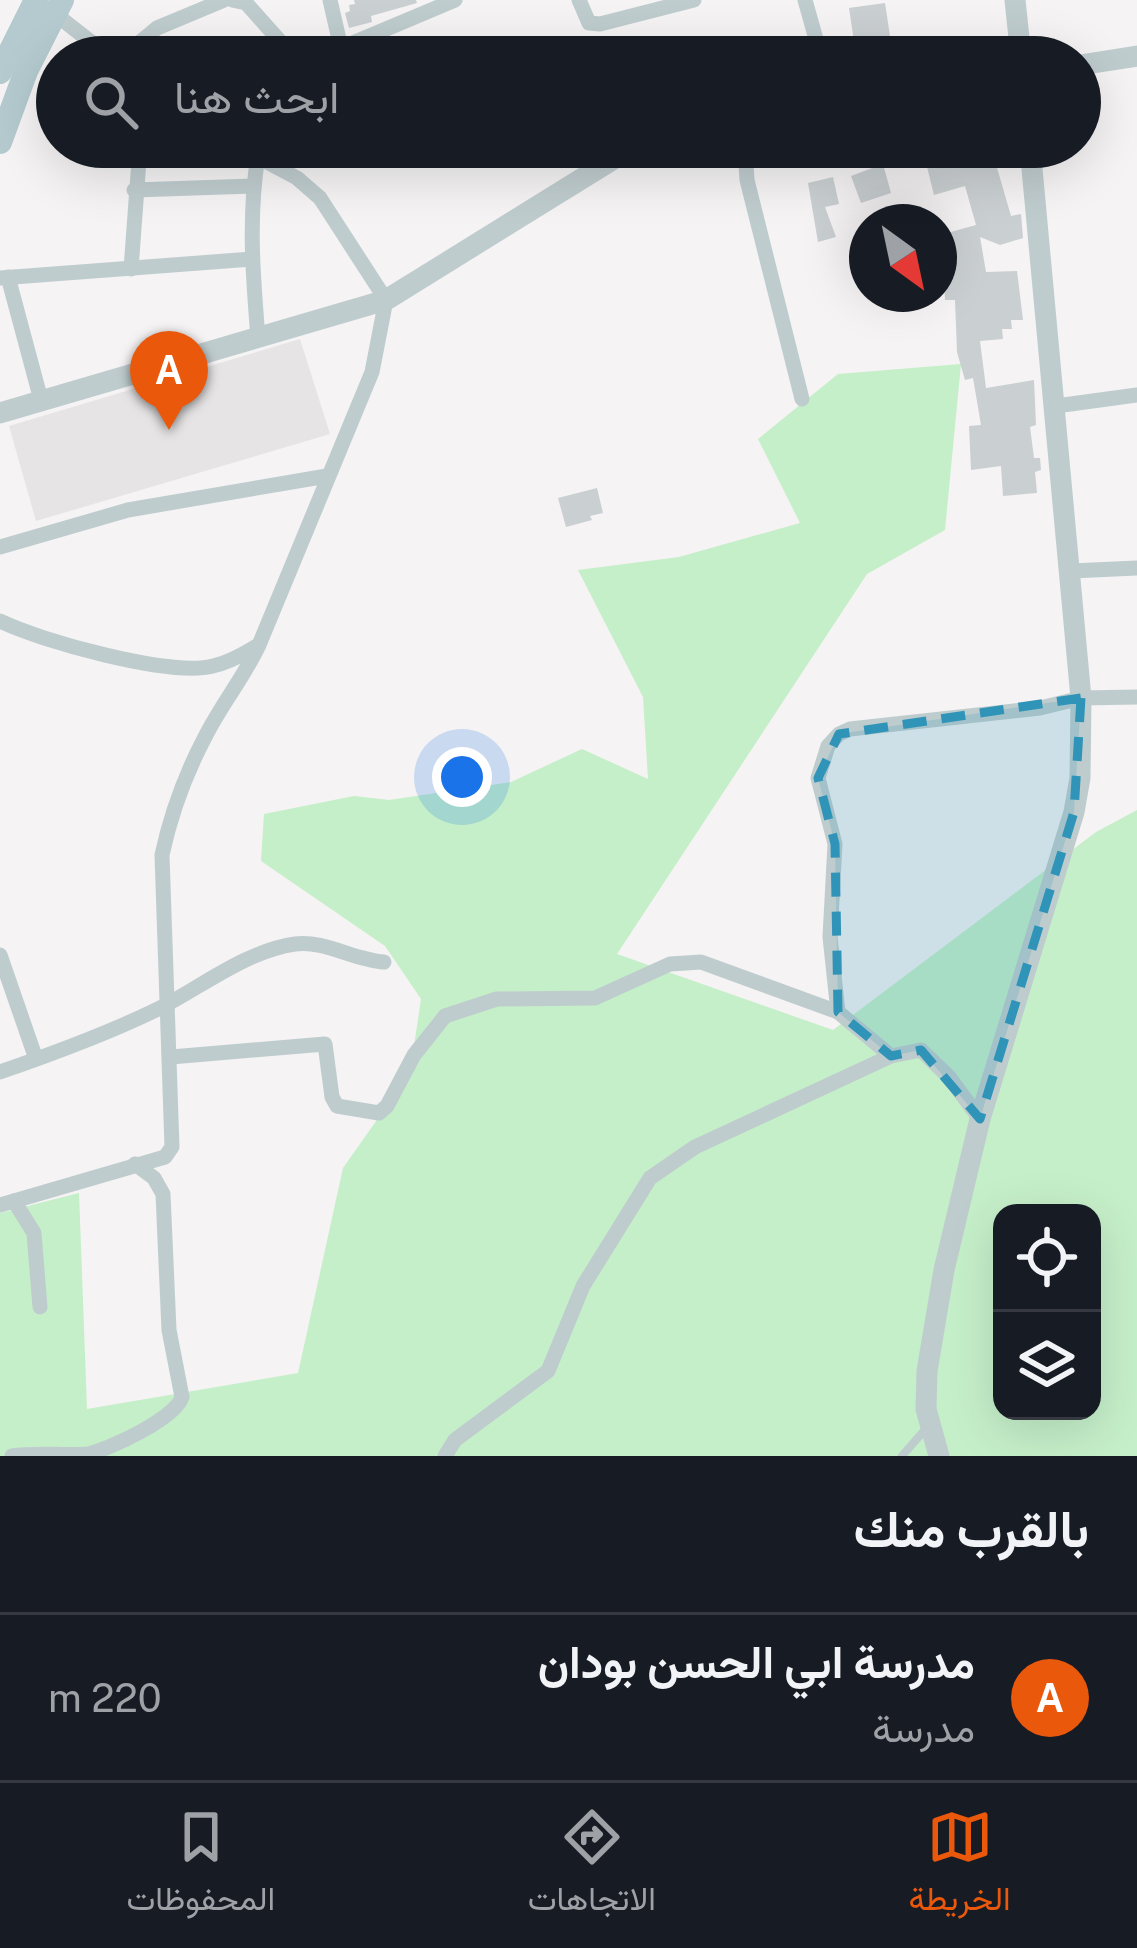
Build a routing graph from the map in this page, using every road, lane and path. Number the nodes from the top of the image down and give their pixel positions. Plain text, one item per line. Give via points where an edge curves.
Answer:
1 (228, 0) edge
2 (330, 0) edge
3 (455, 0) edge
4 (579, 0) edge
5 (694, 0) edge
6 (805, 0) edge
7 (1015, 0) edge
8 (51, 4) edge
9 (39, 36) edge
10 (87, 36) edge
11 (147, 36) edge
12 (275, 36) edge
13 (338, 36) edge
14 (371, 36) edge
15 (815, 36) edge
16 (1019, 36) edge
17 (36, 44) edge
18 (1137, 56) edge
19 (1101, 62) edge
20 (0, 72) edge
21 (0, 142) edge
22 (137, 168) edge
23 (256, 168) edge
24 (279, 168) edge
25 (599, 168) edge
26 (746, 168) edge
27 (1032, 168) edge
28 (253, 186) junction
29 (134, 190) junction
30 (251, 259) junction
31 (131, 269) junction
32 (4, 278) edge
33 (386, 300) junction
34 (258, 338) junction
35 (1137, 395) edge
36 (802, 399) dead end
37 (41, 400) junction
38 (1056, 406) junction
39 (0, 412) edge
40 (327, 476) junction
41 (0, 547) edge
42 (1137, 568) edge
43 (1071, 571) junction
44 (0, 621) edge
45 (260, 645) junction
46 (1137, 697) edge
47 (1081, 698) junction
48 (0, 955) edge
49 (384, 962) dead end
50 (166, 1005) junction
51 (838, 1012) junction
52 (891, 1055) junction
53 (171, 1057) junction
54 (35, 1060) junction
55 (0, 1072) edge
56 (980, 1119) junction
57 (135, 1164) junction
58 (7, 1203) edge
59 (40, 1306) dead end
60 (930, 1424) junction
61 (12, 1456) edge
62 (445, 1456) edge
63 (902, 1456) edge
64 (939, 1456) edge

1 - 11 street
1 - 12 street via 246,3
2 - 13 street
3 - 14 street
4 - 5 street via 589,23 600,24
6 - 15 street
7 - 16 street
8 - 9 main road
8 - 10 street
8 - 20 main road
17 - 21 main road
18 - 19 street
22 - 29 street
23 - 28 street
24 - 33 street via 320,198
25 - 33 street
26 - 36 street
27 - 38 street
28 - 29 street
28 - 30 street
29 - 31 street
30 - 31 street
30 - 34 street
31 - 32 street
32 - 37 street
33 - 34 street
33 - 40 street via 372,372
34 - 37 street
35 - 38 street
37 - 39 street
38 - 43 street
40 - 41 street via 128,510
40 - 45 street
42 - 43 street
43 - 47 street
44 - 45 street via 154,666 213,667
45 - 50 street via 171,812 162,855
46 - 47 street
47 - 51 street via 850,729 828,746 818,778 836,844 830,937
47 - 56 street via 1074,812
48 - 54 street
49 - 50 street via 301,943 256,956
50 - 53 street
50 - 54 street
51 - 52 street
51 - 53 street via 700,962 670,964 595,998 497,999 445,1016 379,1113 337,1106 325,1044
52 - 56 street via 921,1050
52 - 62 street via 694,1147 650,1178 583,1286 548,1371
53 - 57 street via 172,1147 165,1157
54 - 55 street
56 - 60 street via 944,1270
57 - 58 street
57 - 61 street via 163,1194 180,1407 94,1452
58 - 59 street via 34,1233
60 - 63 lane
60 - 64 street

